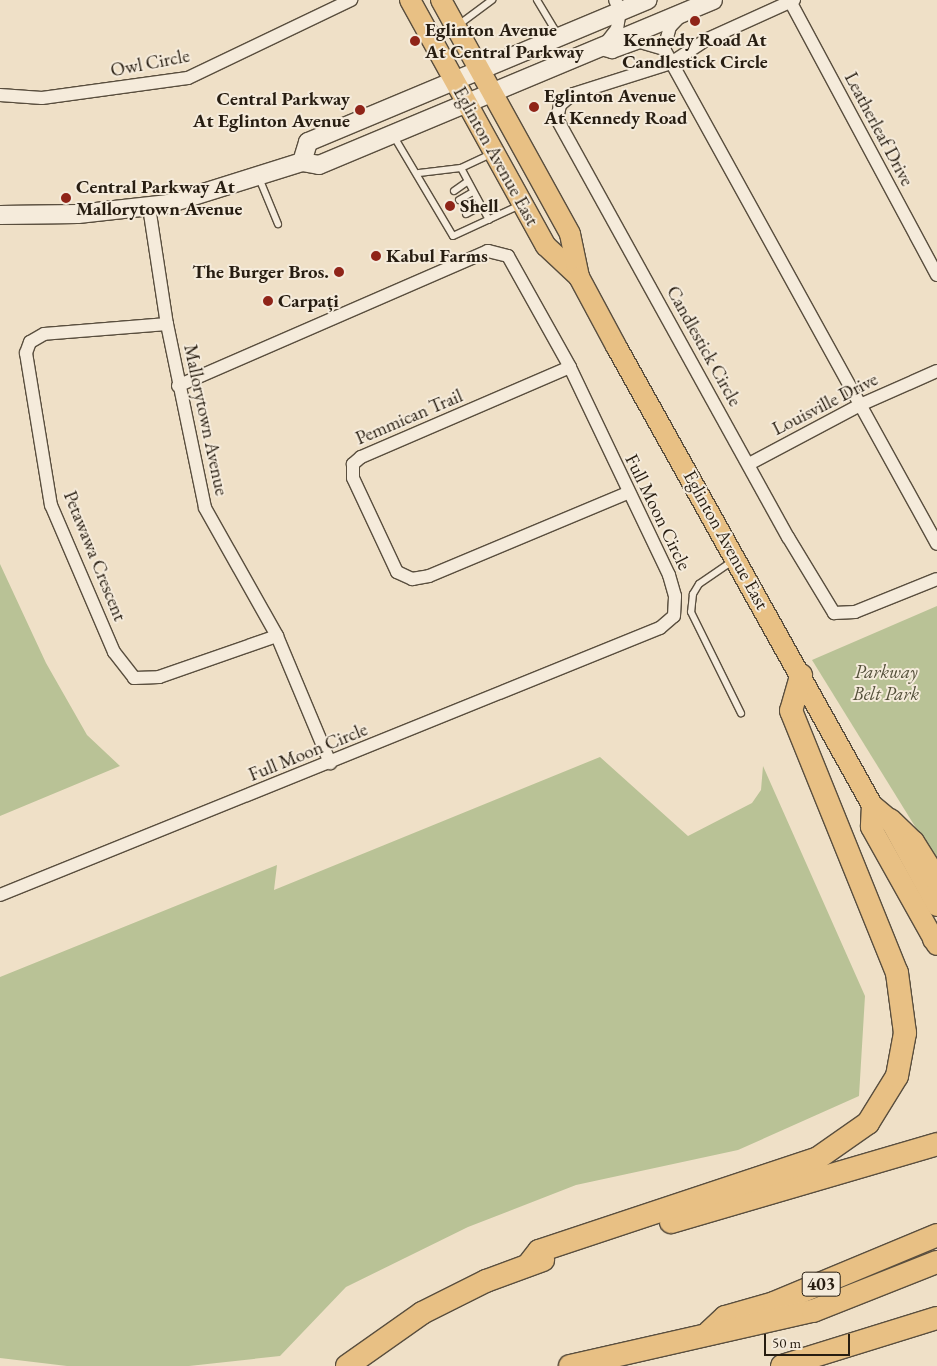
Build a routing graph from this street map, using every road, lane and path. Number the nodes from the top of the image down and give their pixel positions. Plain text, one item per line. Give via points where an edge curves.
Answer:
1 (350, 0) edge
2 (410, 0) edge
3 (441, 0) edge
4 (491, 0) edge
5 (537, 0) edge
6 (648, 0) edge
7 (713, 0) edge
8 (792, 1) edge
9 (618, 5) edge
10 (685, 12) junction
11 (456, 27) junction
12 (558, 36) junction
13 (598, 48) junction
14 (664, 49) junction
15 (671, 63) junction
16 (479, 69) junction
17 (454, 79) junction
18 (492, 92) junction
19 (0, 95) edge
20 (467, 102) junction
21 (392, 134) junction
22 (495, 152) junction
23 (302, 162) junction
24 (461, 168) junction
25 (419, 173) junction
26 (259, 178) junction
27 (467, 182) junction
28 (454, 191) dead end
29 (473, 192) junction
30 (459, 200) dead end
31 (523, 203) junction
32 (481, 206) junction
33 (149, 207) junction
34 (466, 214) dead end
35 (0, 215) edge
36 (489, 220) junction
37 (278, 224) dead end
38 (937, 275) edge
39 (579, 277) junction
40 (166, 324) junction
41 (570, 368) junction
42 (937, 371) edge
43 (178, 386) junction
44 (860, 405) junction
45 (749, 464) junction
46 (627, 493) junction
47 (937, 544) edge
48 (737, 559) junction
49 (937, 579) edge
50 (277, 636) junction
51 (801, 675) junction
52 (741, 713) dead end
53 (330, 763) junction
54 (872, 805) junction
55 (890, 820) junction
56 (937, 880) edge
57 (0, 895) edge
58 (937, 906) edge
59 (936, 941) edge
60 (937, 1144) edge
61 (937, 1235) edge
62 (937, 1262) edge
63 (528, 1265) junction
64 (937, 1318) edge
65 (708, 1333) junction
66 (350, 1364) edge
67 (570, 1366) edge
68 (782, 1366) edge

1 - 19 street, Owl Circle via 188,78 42,98
2 - 17 main road, Eglinton Avenue East
3 - 11 main road, Eglinton Avenue East
4 - 11 lane
5 - 12 lane
6 - 9 street
7 - 10 street
8 - 15 street, Candlestick Circle via 706,40
8 - 38 street, Leatherleaf Drive
9 - 12 street
9 - 13 street via 614,36
10 - 13 street
10 - 14 street via 670,27
11 - 16 main road, Eglinton Avenue East
12 - 16 street
13 - 14 street via 612,52 640,42
13 - 18 street
14 - 15 street
15 - 44 street
15 - 45 street, Candlestick Circle via 573,94 560,106 557,119
16 - 17 street
16 - 18 main road, Eglinton Avenue East
17 - 20 main road, Eglinton Avenue East
17 - 23 street via 308,142
18 - 20 street
18 - 39 main road, Eglinton Avenue East via 570,234
20 - 21 street
20 - 22 main road, Eglinton Avenue East
21 - 23 street via 319,164
21 - 25 lane
22 - 24 lane
22 - 31 main road, Eglinton Avenue East
23 - 26 street
24 - 25 lane
24 - 27 lane
25 - 36 lane via 453,236
26 - 33 street
26 - 37 lane
27 - 28 lane
27 - 29 lane
29 - 30 lane
29 - 32 lane
31 - 36 lane
31 - 39 main road, Eglinton Avenue East via 546,246
32 - 34 lane
32 - 36 lane
33 - 35 street via 78,214
33 - 40 street, Mallorytown Avenue
39 - 48 main road, Eglinton Avenue East
40 - 43 street, Mallorytown Avenue
40 - 50 street, Petawawa Crescent via 44,334 30,342 26,353 51,505 114,652 134,678 159,677
41 - 43 street, Full Moon Circle via 517,267 508,256 488,251
41 - 46 street, Full Moon Circle
41 - 46 street, Pemmican Trail via 360,457 352,464 353,478 397,572 412,579 428,576
42 - 44 street, Louisville Drive
43 - 50 street, Mallorytown Avenue via 205,508
44 - 45 street, Louisville Drive
44 - 47 street
45 - 49 street, Candlestick Circle via 834,613 855,612
46 - 53 street, Full Moon Circle via 669,575 675,596 674,616 660,628
48 - 51 main road, Eglinton Avenue East
48 - 52 lane via 700,584 693,594 691,612
50 - 53 street, Mallorytown Avenue
51 - 54 main road, Eglinton Avenue East
51 - 63 highway via 791,710 897,973 905,1033 897,1076 868,1123 818,1158 539,1251
53 - 57 street, Full Moon Circle
54 - 55 main road, Eglinton Avenue East
54 - 59 main road, Eglinton Avenue East via 871,827
55 - 56 highway via 913,842
55 - 58 main road, Eglinton Avenue East
60 - 63 highway
61 - 65 highway, 403 via 774,1303 725,1317
62 - 65 highway, 403 via 813,1310 740,1330
63 - 66 highway via 422,1313
64 - 68 highway
65 - 67 highway, 403

